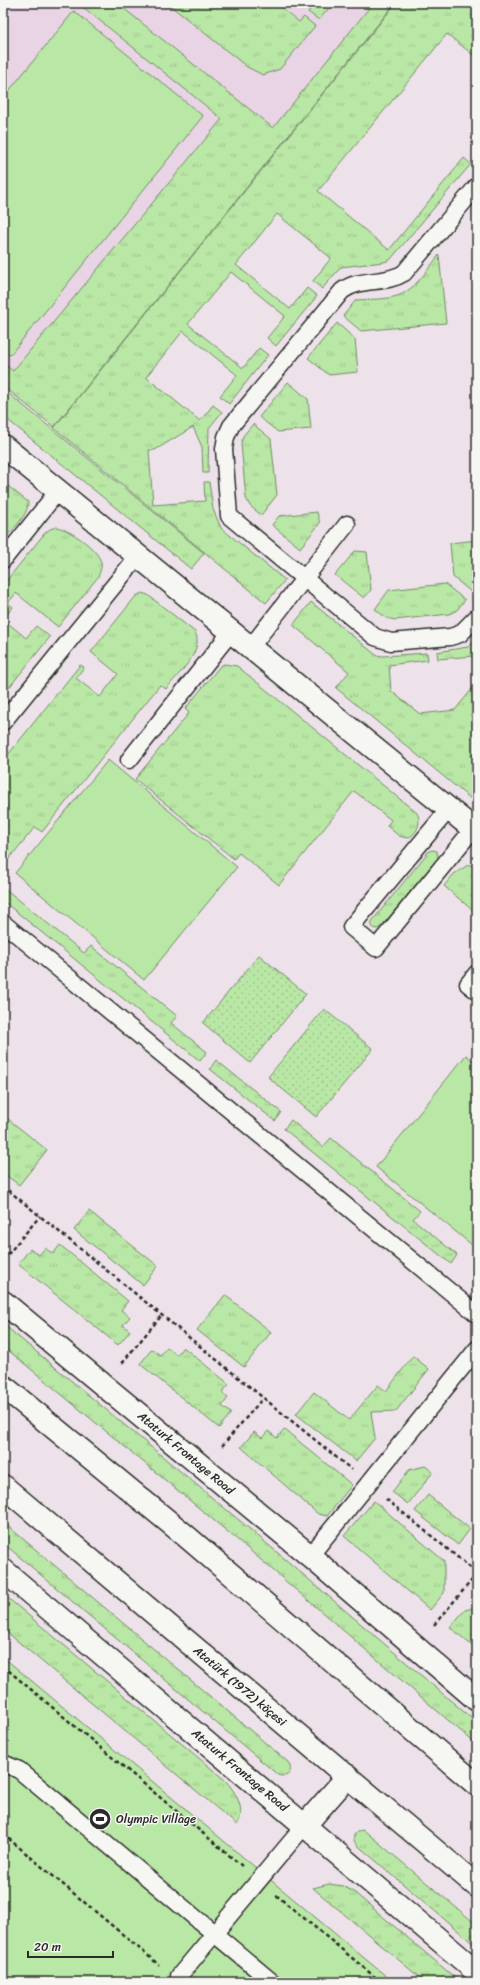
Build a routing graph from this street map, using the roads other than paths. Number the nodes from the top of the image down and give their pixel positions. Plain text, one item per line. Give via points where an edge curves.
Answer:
1 (477, 186) edge
2 (3, 446) edge
3 (58, 491) junction
4 (347, 524) dead end
5 (138, 556) junction
6 (3, 560) edge
7 (304, 579) junction
8 (477, 617) edge
9 (231, 632) junction
10 (250, 648) junction
11 (3, 722) edge
12 (129, 760) dead end
13 (449, 809) junction
14 (475, 831) edge
15 (3, 923) edge
16 (477, 973) edge
17 (477, 991) edge
18 (3, 1302) edge
19 (477, 1314) edge
20 (477, 1350) edge
21 (3, 1386) edge
22 (3, 1486) edge
23 (310, 1556) junction
24 (3, 1570) edge
25 (477, 1700) edge
26 (3, 1763) edge
27 (348, 1776) junction
28 (477, 1785) edge
29 (305, 1825) junction
30 (477, 1886) edge
31 (214, 1934) junction
32 (477, 1972) edge
33 (179, 1976) dead end
34 (272, 1982) edge

1 - 7 lane via 404,273 387,280 354,284 342,291 231,426 226,437 224,449 229,516
2 - 3 street
3 - 5 street
3 - 6 lane
4 - 7 lane
5 - 9 street
5 - 11 lane
7 - 8 lane via 382,641 460,634
7 - 10 lane
9 - 10 street
9 - 12 lane
10 - 13 street
13 - 14 street
13 - 14 lane via 351,927 376,948
15 - 19 lane
16 - 17 lane via 468,984
18 - 23 street, Ataturk Frontage Road
20 - 23 lane
21 - 28 street via 192,1541
22 - 27 street, Atatürk (1972) köçesi
23 - 25 street, Ataturk Frontage Road
24 - 29 street, Ataturk Frontage Road
26 - 31 lane via 19,1770
27 - 29 street
27 - 30 street, Atatürk (1972) köçesi
29 - 31 lane
29 - 32 street, Ataturk Frontage Road
31 - 33 lane
31 - 34 lane

